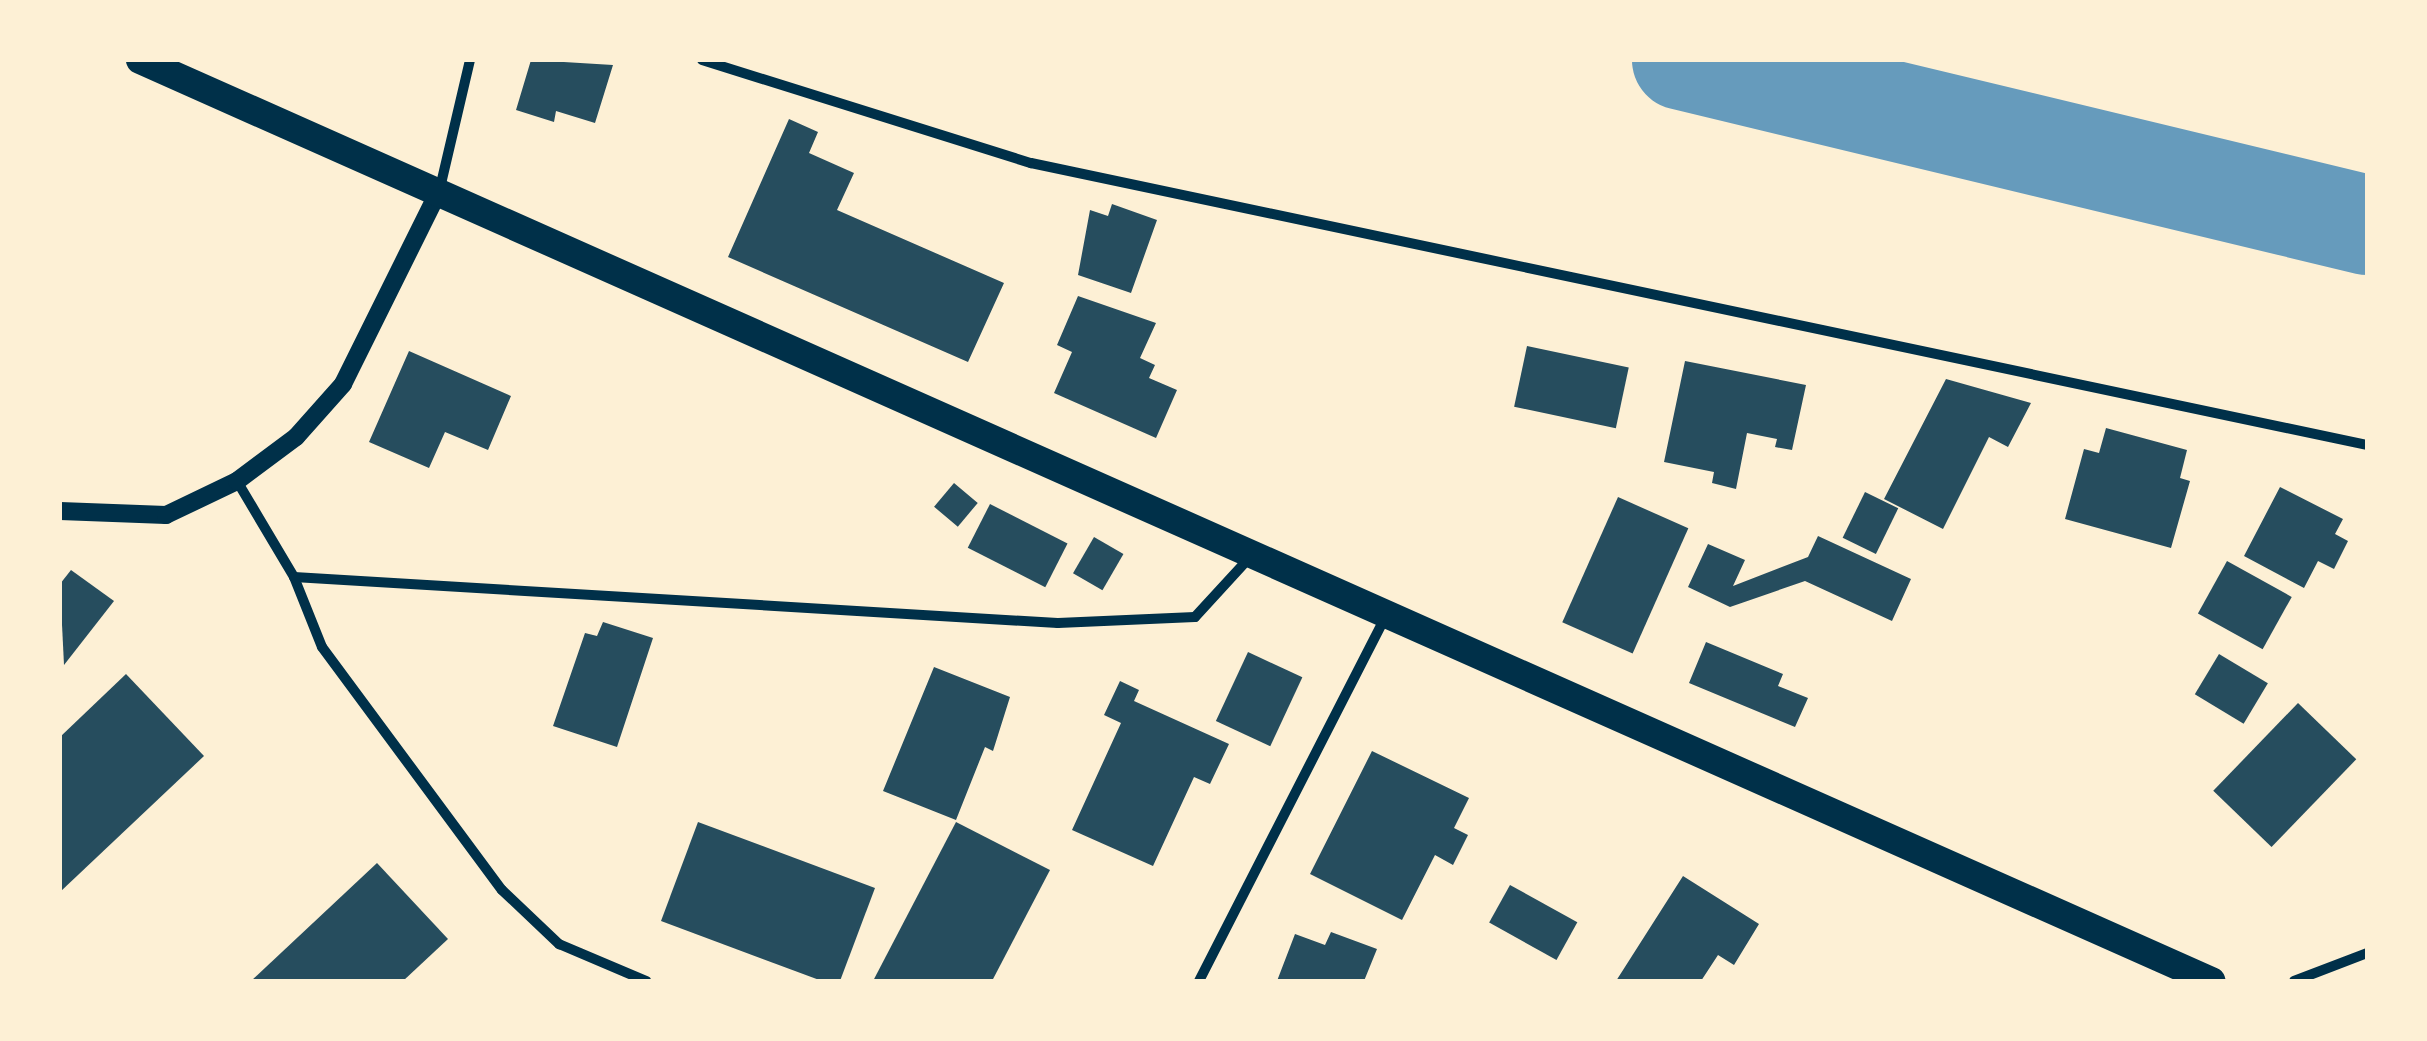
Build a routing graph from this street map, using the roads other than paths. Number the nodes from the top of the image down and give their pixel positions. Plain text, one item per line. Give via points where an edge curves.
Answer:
1 (140, 60) edge
2 (470, 60) edge
3 (702, 60) edge
4 (440, 189) junction
5 (2367, 445) edge
6 (237, 482) junction
7 (60, 511) edge
8 (1254, 552) junction
9 (294, 577) junction
10 (1388, 611) junction
11 (2367, 954) edge
12 (646, 981) edge
13 (1199, 981) edge
14 (2212, 981) edge
15 (2294, 981) edge

1 - 4 highway
2 - 4 street
3 - 5 street via 1031,162
4 - 6 street via 343,384 296,437
4 - 8 highway
6 - 7 street via 166,515
6 - 9 street
8 - 9 street via 1195,617 1058,623
8 - 10 highway
9 - 12 street via 322,647 502,890 559,944
10 - 13 street
10 - 14 highway
11 - 15 street

